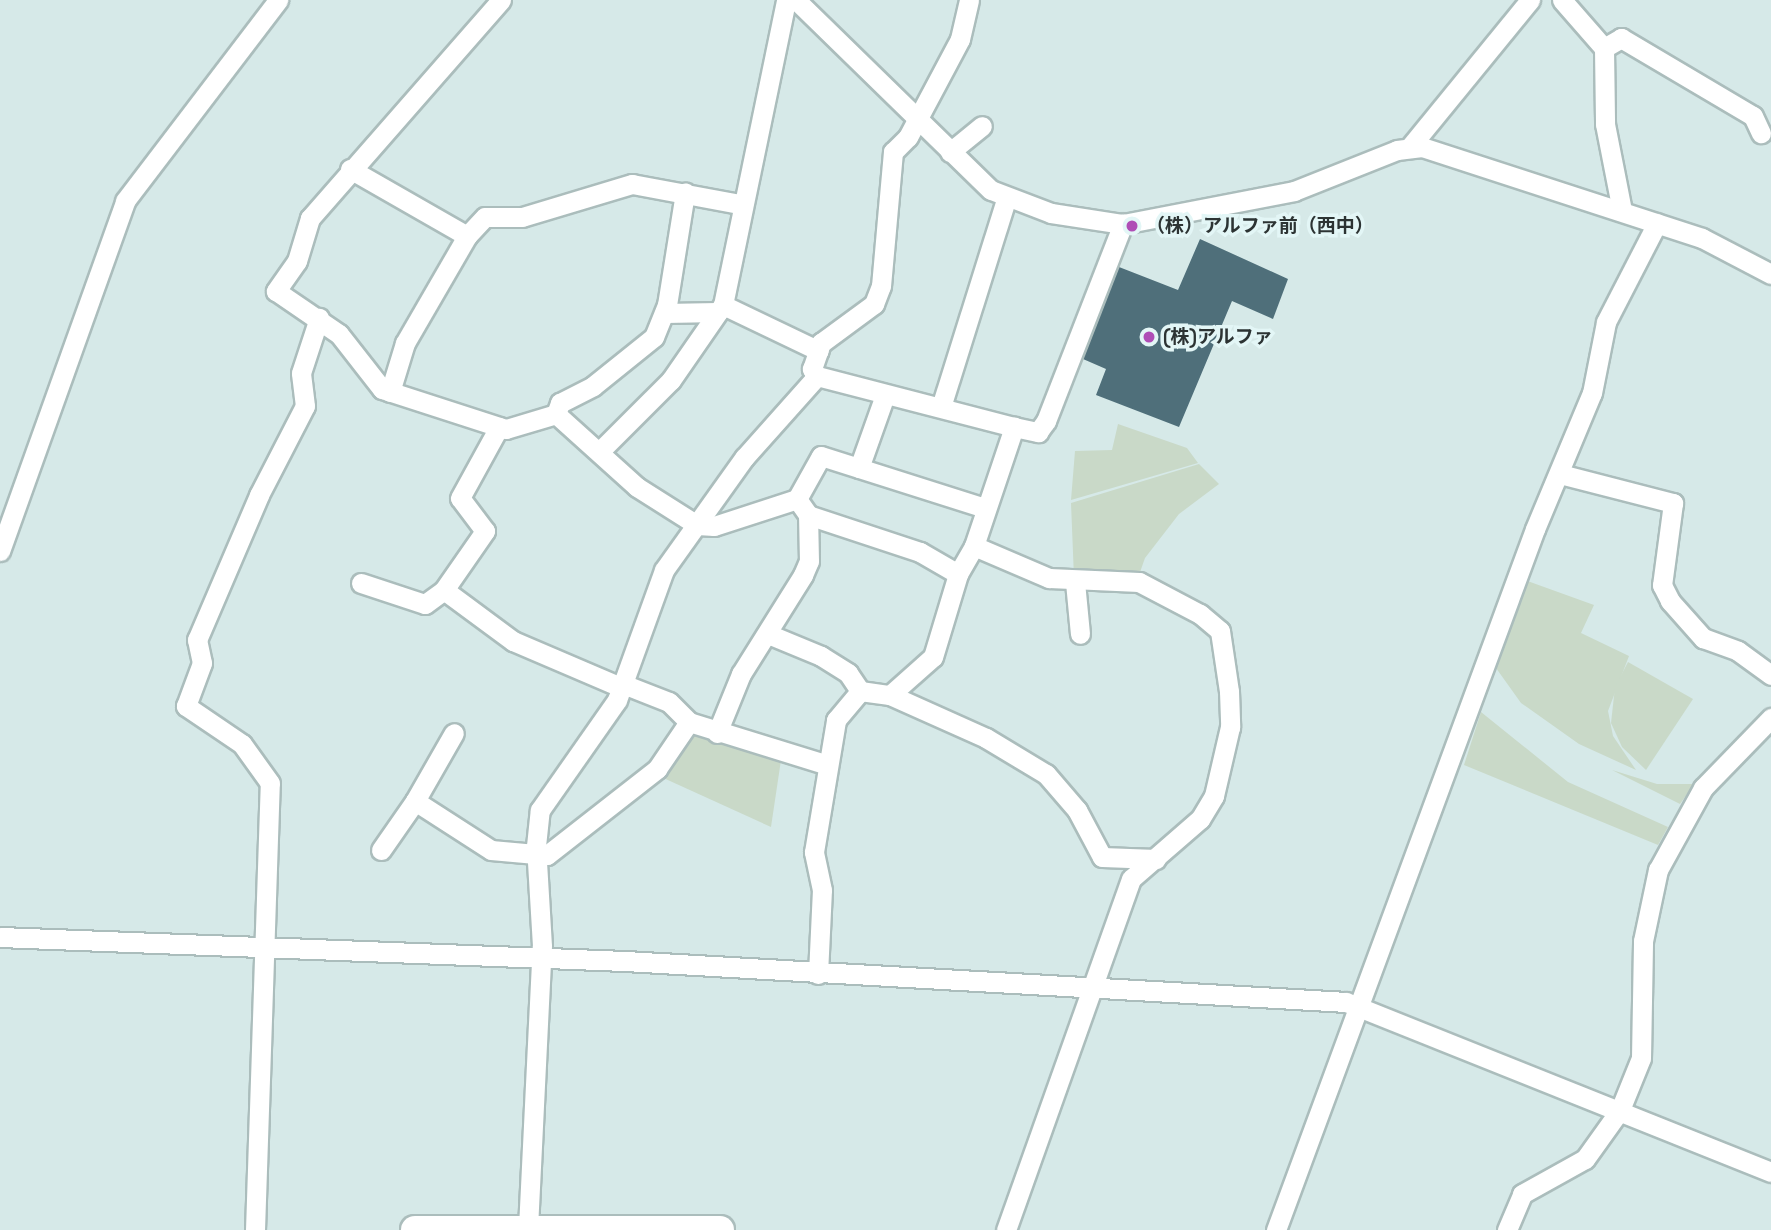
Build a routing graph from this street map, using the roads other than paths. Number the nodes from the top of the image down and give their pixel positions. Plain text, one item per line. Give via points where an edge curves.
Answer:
1 (278, 0) edge
2 (500, 0) edge
3 (786, 0) edge
4 (796, 0) edge
5 (969, 0) edge
6 (1530, 0) edge
7 (1562, 0) edge
8 (1604, 48) junction
9 (917, 118) junction
10 (982, 126) dead end
11 (1761, 133) dead end
12 (1410, 147) junction
13 (950, 152) junction
14 (350, 169) junction
15 (685, 192) junction
16 (1006, 200) junction
17 (740, 204) junction
18 (1622, 211) junction
19 (1657, 223) junction
20 (1123, 224) junction
21 (467, 236) junction
22 (1771, 274) edge
23 (720, 308) junction
24 (665, 313) junction
25 (318, 318) junction
26 (818, 351) junction
27 (817, 376) junction
28 (390, 392) junction
29 (885, 395) junction
30 (941, 407) junction
31 (556, 414) junction
32 (499, 427) junction
33 (1014, 427) junction
34 (601, 450) junction
35 (859, 468) junction
36 (1560, 474) junction
37 (803, 507) junction
38 (985, 508) junction
39 (697, 525) junction
40 (974, 545) junction
41 (0, 551) edge
42 (958, 574) junction
43 (1075, 582) junction
44 (361, 583) dead end
45 (444, 590) junction
46 (768, 634) junction
47 (1080, 634) dead end
48 (1771, 675) edge
49 (622, 685) junction
50 (860, 691) junction
51 (890, 695) junction
52 (1771, 718) edge
53 (689, 722) junction
54 (454, 733) dead end
55 (717, 733) junction
56 (828, 765) junction
57 (415, 801) junction
58 (382, 850) dead end
59 (536, 856) junction
60 (1156, 859) junction
61 (0, 937) edge
62 (266, 948) junction
63 (541, 960) junction
64 (818, 974) junction
65 (1092, 990) junction
66 (1362, 1008) junction
67 (1620, 1110) junction
68 (1771, 1172) edge
69 (528, 1228) edge
70 (255, 1230) edge
71 (415, 1230) edge
72 (720, 1230) edge
73 (1006, 1230) edge
74 (1276, 1230) edge
75 (1507, 1230) edge

1 - 41 street via 125,201
2 - 14 street
3 - 17 street
4 - 9 street
5 - 9 street via 960,39
6 - 12 street
7 - 8 street
8 - 11 street via 1621,38 1753,116
8 - 18 street via 1605,124
9 - 13 street
9 - 26 street via 893,152 881,286 874,304
10 - 13 street
12 - 18 street via 1492,166
12 - 20 street via 1294,191
13 - 16 street
14 - 21 street
14 - 25 street via 310,218 297,261 276,291
15 - 17 street
15 - 21 street via 632,184 598,190 522,217 485,216
15 - 24 street
16 - 20 street via 1074,218
16 - 30 street
17 - 23 street
18 - 19 street
19 - 22 street via 1702,238
19 - 36 street via 1606,322 1592,393
20 - 33 street via 1046,421 1038,432
21 - 28 street via 405,343
23 - 24 street
23 - 26 street
23 - 34 street via 671,380
24 - 31 street via 642,350 560,403
25 - 28 street via 339,334 360,367
25 - 62 street via 301,373 305,405 258,495 197,640 202,663 186,706 242,744 270,783
26 - 27 street via 812,369
27 - 29 street
27 - 39 street via 744,458
28 - 32 street
29 - 30 street
29 - 35 street
30 - 33 street
31 - 32 street
31 - 34 street
32 - 45 street via 460,498 485,531
33 - 38 street
34 - 39 street via 637,486
35 - 37 street via 821,456
35 - 38 street
36 - 48 street via 1673,503 1662,585 1670,601 1703,638 1738,651
36 - 66 street via 1484,668
37 - 39 street via 714,526
37 - 42 street via 920,552
37 - 46 street via 808,561
38 - 40 street
39 - 49 street via 664,570
40 - 42 street
40 - 43 street via 1049,578
42 - 51 street via 933,657
43 - 47 street
43 - 60 street via 1112,578 1139,582 1216,624 1220,631 1230,727 1214,796 1200,819
44 - 45 street via 425,604
45 - 49 street via 513,641
46 - 50 street via 839,667
46 - 55 street via 741,674
49 - 53 street via 669,702
49 - 59 street via 540,810
50 - 51 street
50 - 56 street via 836,720
51 - 60 street via 986,738 1046,774 1065,791 1102,857
52 - 67 street via 1703,788 1658,870 1643,941 1641,1058
53 - 55 street
53 - 59 street via 657,769 547,855
54 - 57 street
55 - 56 street
56 - 64 street via 814,852 822,890
57 - 58 street
57 - 59 street via 491,850
59 - 63 street
60 - 65 street via 1131,879
61 - 62 street
62 - 63 street
62 - 70 street
63 - 64 street
63 - 69 street
64 - 65 street
65 - 66 street via 1346,1002
65 - 73 street
66 - 67 street
66 - 74 street
67 - 68 street
67 - 75 street via 1585,1159 1522,1194
69 - 71 street
69 - 72 street

